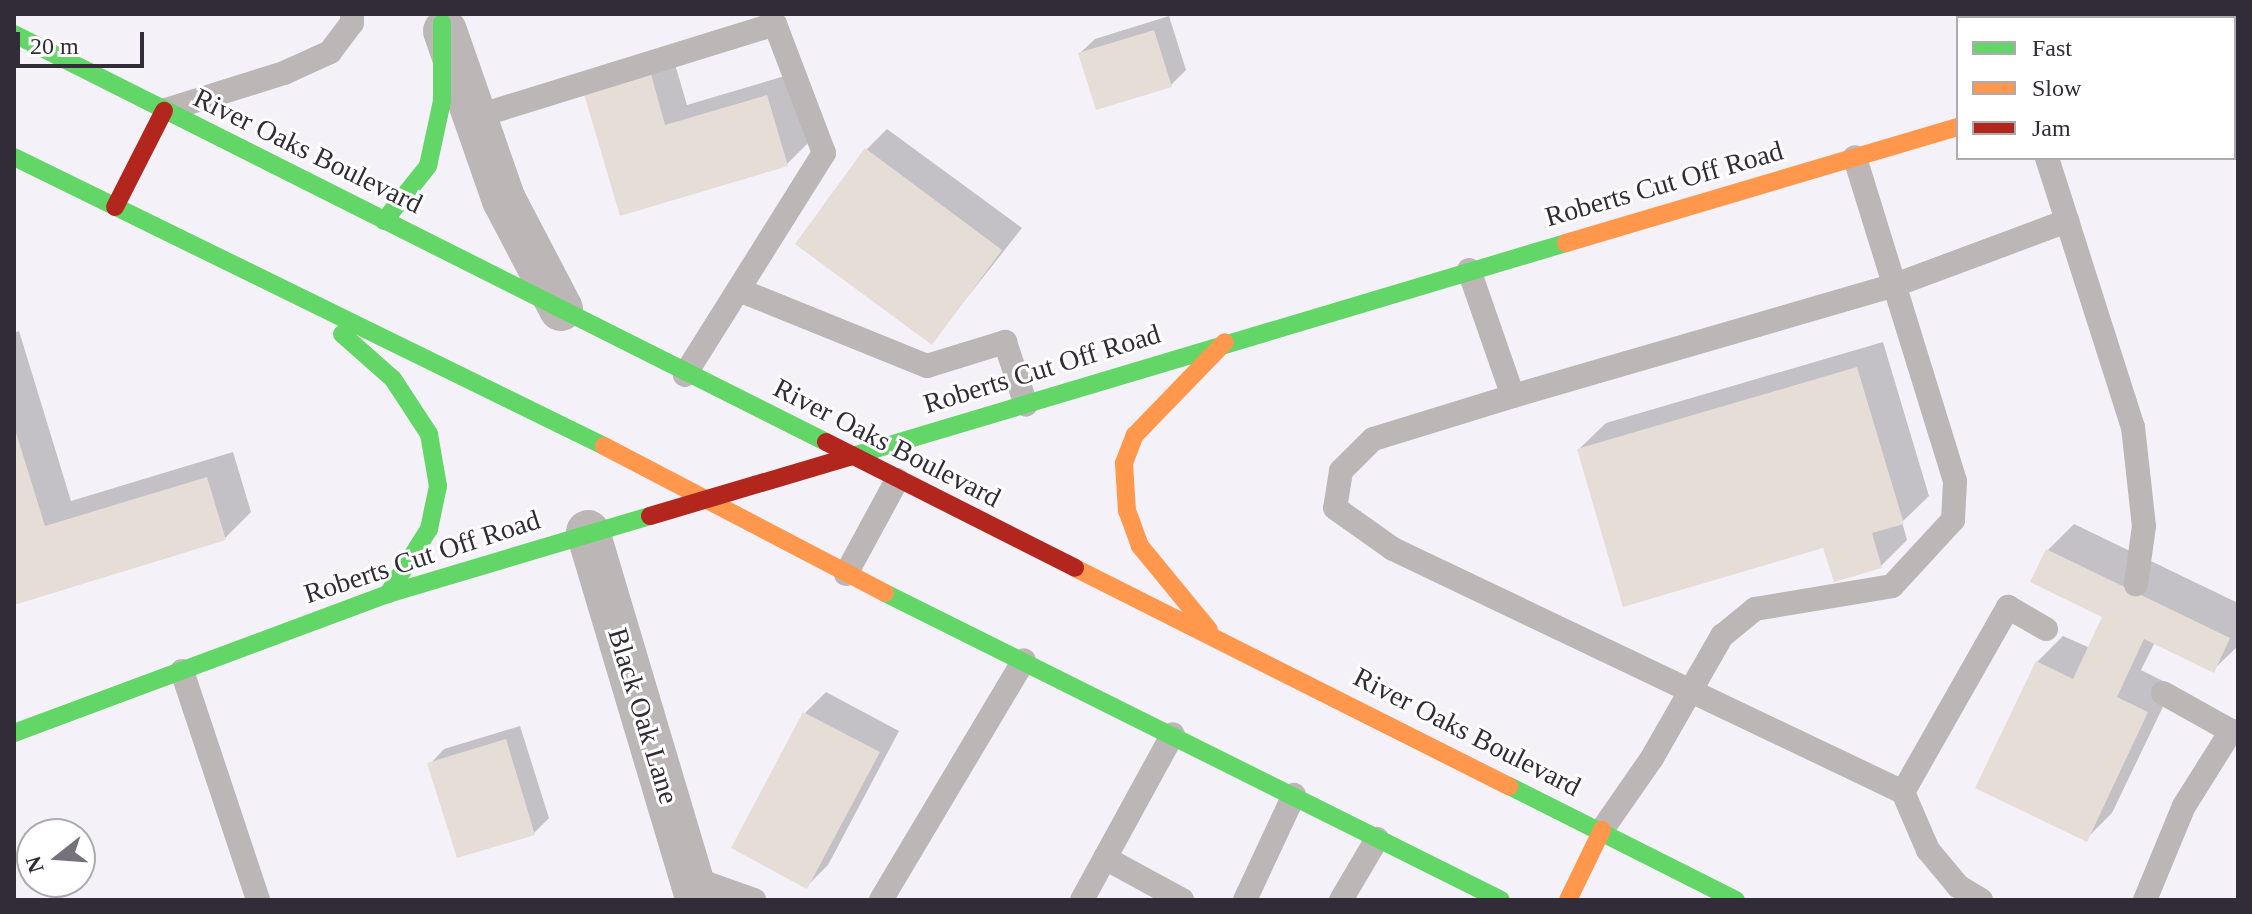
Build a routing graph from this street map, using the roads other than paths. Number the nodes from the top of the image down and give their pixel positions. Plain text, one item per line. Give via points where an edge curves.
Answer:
1 (352, 14) edge
2 (441, 19) edge
3 (14, 34) edge
4 (164, 111) junction
5 (475, 117) junction
6 (1956, 128) edge
7 (14, 157) edge
8 (1855, 157) junction
9 (2048, 160) edge
10 (115, 207) junction
11 (384, 221) junction
12 (2067, 221) junction
13 (1469, 270) junction
14 (1895, 285) junction
15 (739, 290) junction
16 (298, 295) junction
17 (561, 309) junction
18 (1225, 342) junction
19 (685, 375) junction
20 (1513, 396) junction
21 (1026, 405) junction
22 (849, 456) junction
23 (897, 480) junction
24 (703, 497) junction
25 (588, 532) junction
26 (846, 574) junction
27 (2136, 584) dead end
28 (388, 594) junction
29 (2046, 629) dead end
30 (1215, 638) junction
31 (1024, 660) junction
32 (182, 671) junction
33 (1691, 691) junction
34 (2163, 693) dead end
35 (14, 733) edge
36 (1173, 734) junction
37 (1903, 792) junction
38 (1294, 795) junction
39 (1602, 830) junction
40 (1377, 839) junction
41 (1105, 858) junction
42 (695, 889) edge
43 (258, 900) edge
44 (754, 900) edge
45 (881, 900) edge
46 (1082, 900) edge
47 (1182, 900) edge
48 (1245, 900) edge
49 (1341, 900) edge
50 (1501, 900) edge
51 (1568, 900) edge
52 (1736, 900) edge
53 (1981, 900) edge
54 (2145, 900) edge

1 - 4 lane via 352,23 330,52 284,73
2 - 5 street
2 - 11 main road via 442,101 428,166
3 - 4 main road, River Oaks Boulevard
4 - 10 main road
4 - 11 main road, River Oaks Boulevard
5 - 15 lane via 775,24 824,153
5 - 17 street via 504,200
6 - 8 main road, Roberts Cut Off Road
7 - 10 main road
8 - 13 main road, Roberts Cut Off Road
8 - 14 lane
9 - 12 lane
10 - 16 main road
11 - 17 main road, River Oaks Boulevard
12 - 14 lane
12 - 27 lane via 2133,427 2144,526
13 - 18 main road, Roberts Cut Off Road
13 - 20 lane
14 - 20 lane
14 - 33 lane via 1955,481 1953,520 1892,586 1755,609 1722,636
15 - 19 lane
15 - 21 lane via 927,366 1005,342
16 - 24 main road
16 - 28 main road via 393,379 429,434 438,486 429,529
17 - 19 main road, River Oaks Boulevard
18 - 21 main road, Roberts Cut Off Road
18 - 30 main road via 1135,435 1124,463 1127,511 1140,546
19 - 22 main road, River Oaks Boulevard
20 - 33 lane via 1373,439 1341,471 1335,508 1393,549
21 - 22 main road, Roberts Cut Off Road
22 - 23 main road, River Oaks Boulevard
22 - 24 main road, Roberts Cut Off Road
23 - 26 lane
23 - 30 main road, River Oaks Boulevard
24 - 25 main road, Roberts Cut Off Road
24 - 26 main road
25 - 28 main road, Roberts Cut Off Road
25 - 42 street, Black Oak Lane
26 - 31 main road
28 - 32 main road, Roberts Cut Off Road
29 - 37 lane via 2008,607
30 - 39 main road, River Oaks Boulevard
31 - 36 main road
31 - 45 lane
32 - 35 main road, Roberts Cut Off Road
32 - 43 lane
33 - 37 lane
33 - 39 lane
34 - 54 lane via 2231,731 2184,806
36 - 38 main road
36 - 41 lane
37 - 53 lane via 1928,850 1958,886
38 - 40 main road
38 - 48 lane
39 - 51 main road
39 - 52 main road, River Oaks Boulevard
40 - 49 lane
40 - 50 main road
41 - 46 lane
41 - 47 lane
42 - 44 lane

